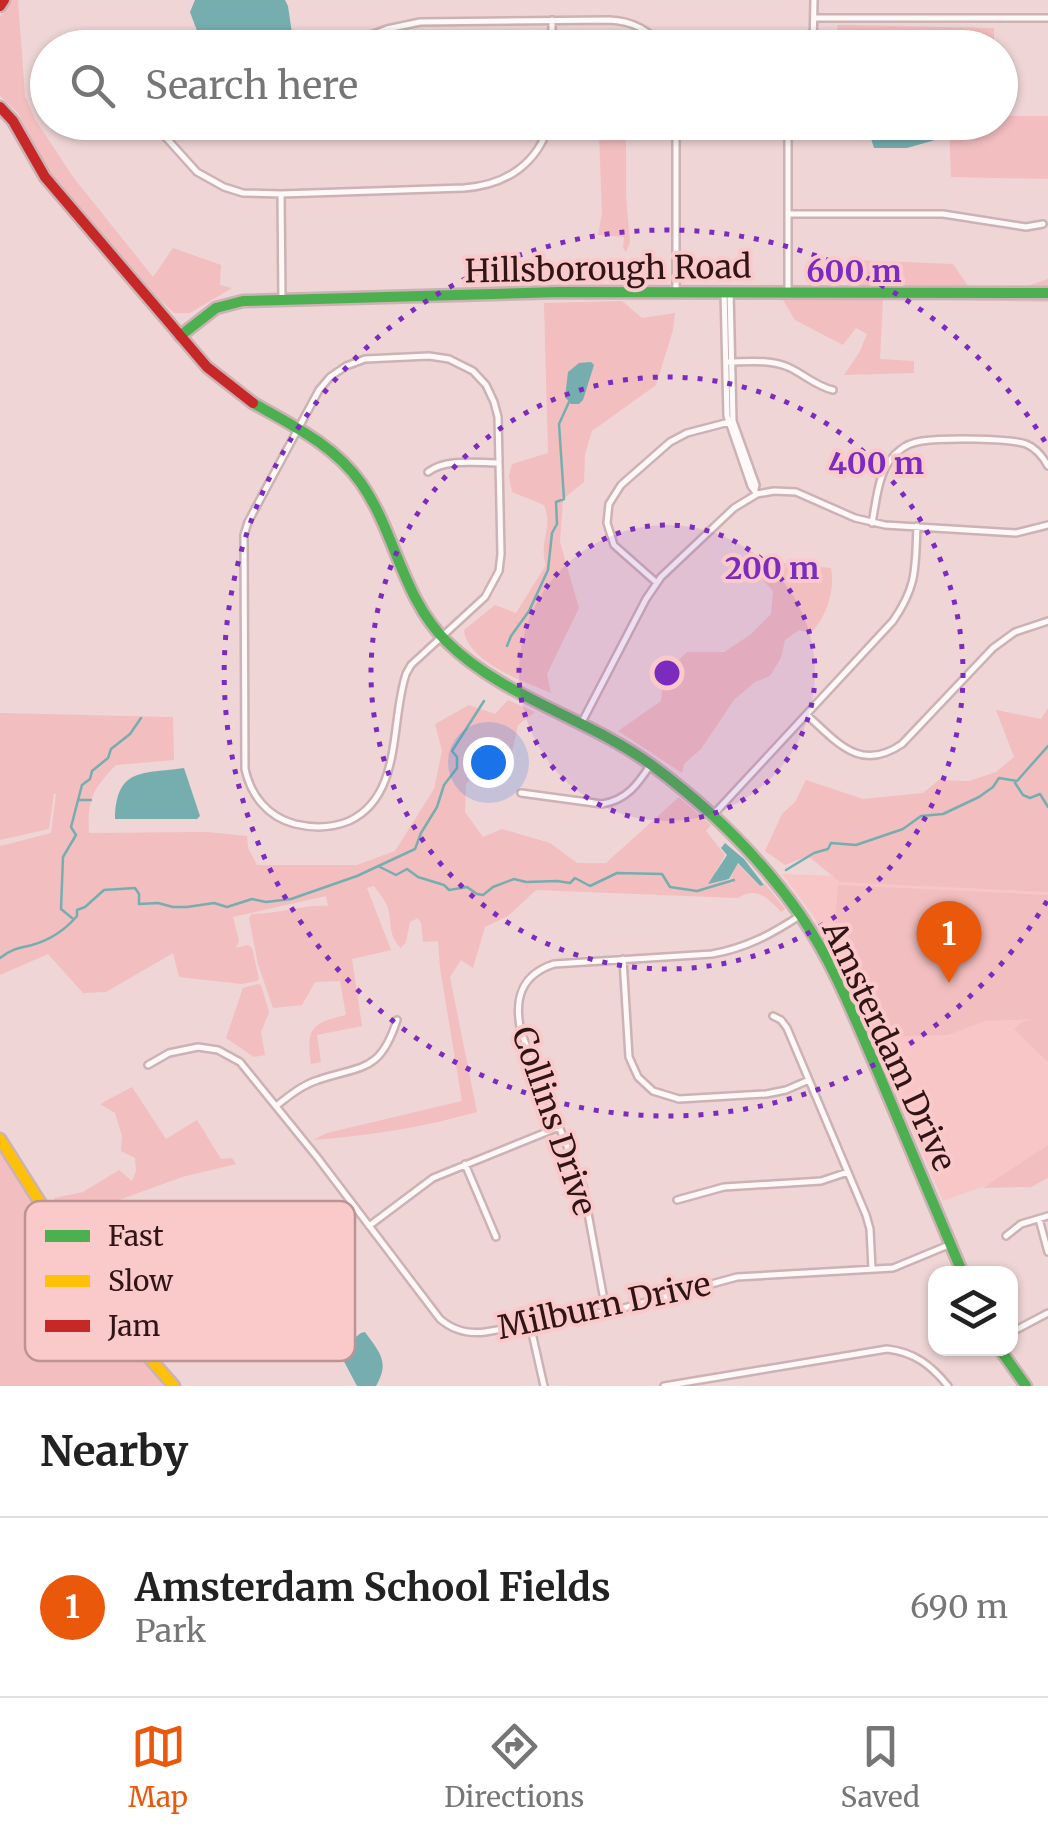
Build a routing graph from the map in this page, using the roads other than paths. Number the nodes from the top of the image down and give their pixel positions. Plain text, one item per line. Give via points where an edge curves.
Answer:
1 (4, 0) edge
2 (814, 0) edge
3 (0, 6) edge
4 (814, 18) junction
5 (1048, 18) edge
6 (552, 20) junction
7 (382, 30) edge
8 (552, 30) edge
9 (646, 30) edge
10 (814, 30) edge
11 (0, 106) edge
12 (167, 140) edge
13 (544, 140) edge
14 (676, 140) edge
15 (788, 140) edge
16 (281, 194) junction
17 (788, 214) junction
18 (1043, 224) dead end
19 (788, 291) junction
20 (676, 292) junction
21 (727, 292) junction
22 (1048, 293) edge
23 (282, 301) junction
24 (180, 336) junction
25 (728, 362) junction
26 (833, 390) dead end
27 (730, 421) junction
28 (299, 427) junction
29 (499, 462) junction
30 (1048, 466) edge
31 (428, 472) dead end
32 (756, 492) junction
33 (872, 523) junction
34 (917, 526) junction
35 (1048, 526) edge
36 (657, 582) junction
37 (1048, 621) edge
38 (442, 636) junction
39 (806, 715) junction
40 (581, 722) junction
41 (651, 764) junction
42 (521, 793) dead end
43 (714, 814) junction
44 (800, 916) junction
45 (623, 959) junction
46 (773, 1016) dead end
47 (397, 1020) dead end
48 (148, 1065) dead end
49 (809, 1080) junction
50 (276, 1106) junction
51 (559, 1127) junction
52 (0, 1140) edge
53 (465, 1164) junction
54 (848, 1172) junction
55 (677, 1200) dead end
56 (39, 1201) edge
57 (350, 1201) edge
58 (355, 1208) edge
59 (1048, 1216) edge
60 (1039, 1219) junction
61 (369, 1226) junction
62 (1006, 1236) dead end
63 (496, 1237) dead end
64 (951, 1244) junction
65 (1048, 1252) edge
66 (960, 1266) edge
67 (872, 1269) junction
68 (606, 1311) junction
69 (1048, 1313) edge
70 (530, 1324) junction
71 (1018, 1328) edge
72 (1004, 1356) edge
73 (152, 1361) edge
74 (174, 1386) edge
75 (544, 1386) edge
76 (664, 1386) edge
77 (948, 1386) edge
78 (1026, 1386) edge

1 - 3 street
2 - 4 street
4 - 5 street
4 - 10 street
6 - 7 street via 420,22
6 - 8 street
6 - 9 street via 610,20
11 - 24 street, Amsterdam Drive via 45,177
12 - 16 street via 215,183 243,193
13 - 16 street via 527,164 487,186
14 - 20 street
15 - 17 street
16 - 23 street
17 - 18 street via 942,214
17 - 19 street
19 - 21 street, Hillsborough Road
19 - 22 street, Hillsborough Road
20 - 21 street, Hillsborough Road
20 - 23 street, Hillsborough Road
21 - 25 street
23 - 24 street, Hillsborough Road via 222,305
24 - 28 street, Amsterdam Drive via 229,386
25 - 26 street via 778,364
25 - 27 street
27 - 32 street
27 - 36 street via 670,442 609,504 614,545
28 - 29 street via 324,383 346,366 374,358 439,357 473,372 491,394
28 - 38 street, Amsterdam Drive via 360,483 413,596
28 - 38 street via 243,542 245,770 266,809 290,822 323,827 350,820 371,804 388,770 406,674
29 - 31 street via 445,464
29 - 38 street via 499,572 485,596
30 - 33 street via 1038,452 1006,441 910,444 888,463
32 - 33 street via 796,492
32 - 36 street
33 - 34 street
34 - 35 street via 1016,533
34 - 39 street via 907,602
36 - 40 street
37 - 39 street via 992,648 891,752 858,755
38 - 40 street, Amsterdam Drive via 486,673
39 - 43 street
40 - 41 street, Amsterdam Drive
41 - 42 street via 630,793 610,803
41 - 43 street, Amsterdam Drive
43 - 44 street, Amsterdam Drive
44 - 45 street, Collins Drive via 725,952
44 - 64 street, Amsterdam Drive via 842,988
45 - 49 street via 629,1057 653,1091 679,1099 766,1094
45 - 51 street, Collins Drive via 545,967 519,996 521,1032
46 - 49 street via 787,1028
47 - 50 street via 372,1062 308,1084
48 - 50 street, Milburn Drive via 188,1047 218,1050 246,1068
49 - 54 street
50 - 57 street, Milburn Drive
51 - 53 street
51 - 68 street, Collins Drive via 583,1186
52 - 56 street
53 - 61 street via 424,1182
53 - 63 street
54 - 55 street via 814,1182 724,1187
54 - 67 street via 868,1222
58 - 61 street, Milburn Drive
59 - 60 street
60 - 62 street
60 - 65 street
61 - 70 street, Milburn Drive via 447,1325 474,1333
64 - 66 street, Amsterdam Drive
64 - 67 street, Milburn Drive via 900,1266
67 - 68 street, Milburn Drive via 737,1277
68 - 70 street, Milburn Drive
69 - 71 street
70 - 75 street
72 - 78 street
73 - 74 street
76 - 77 street via 887,1349 922,1360

